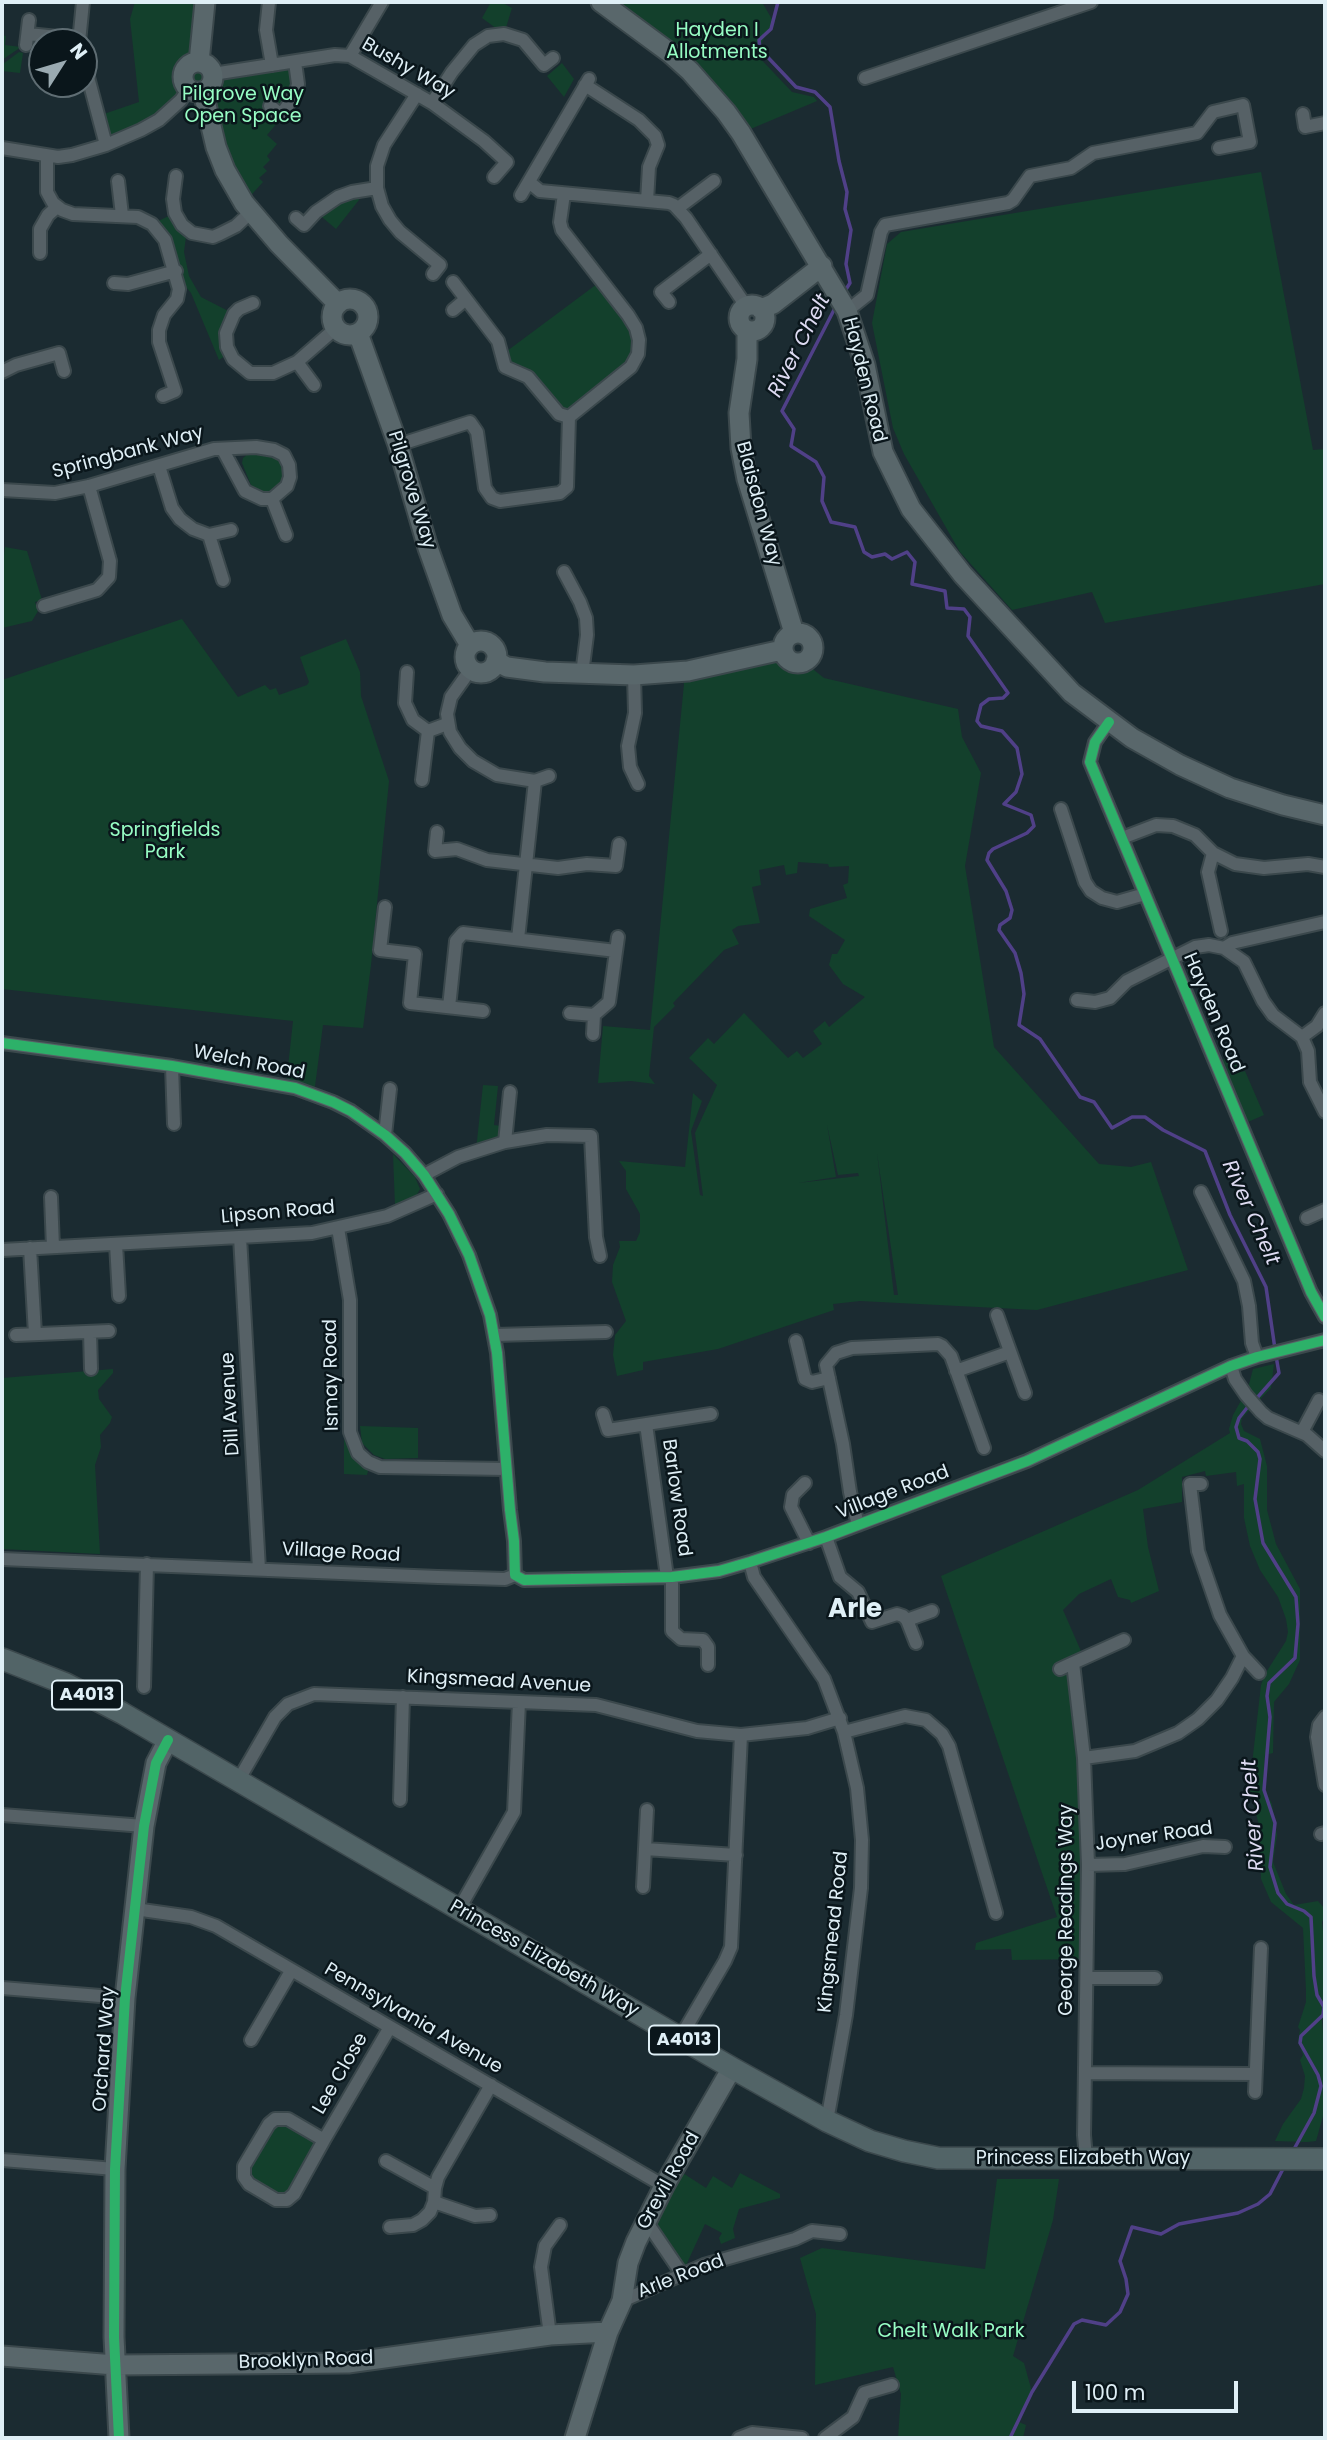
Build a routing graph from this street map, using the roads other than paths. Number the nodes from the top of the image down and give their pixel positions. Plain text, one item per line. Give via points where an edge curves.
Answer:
1 (83, 2) edge
2 (205, 2) edge
3 (270, 2) edge
4 (382, 2) edge
5 (601, 2) edge
6 (1091, 2) edge
7 (29, 20) dead end
8 (28, 28) edge
9 (80, 28) edge
10 (350, 56) junction
11 (553, 58) dead end
12 (295, 62) junction
13 (272, 65) junction
14 (206, 68) junction
15 (865, 78) dead end
16 (196, 90) junction
17 (417, 93) junction
18 (94, 98) edge
19 (432, 103) junction
20 (270, 106) dead end
21 (1303, 114) dead end
22 (1325, 123) edge
23 (106, 145) junction
24 (2, 148) edge
25 (1219, 148) dead end
26 (47, 156) junction
27 (176, 176) dead end
28 (494, 177) dead end
29 (118, 181) dead end
30 (714, 181) dead end
31 (529, 182) junction
32 (377, 188) junction
33 (564, 194) junction
34 (521, 195) dead end
35 (647, 201) junction
36 (57, 207) junction
37 (678, 208) junction
38 (251, 212) junction
39 (122, 215) junction
40 (296, 218) dead end
41 (40, 253) dead end
42 (711, 254) junction
43 (822, 266) junction
44 (176, 271) junction
45 (433, 274) dead end
46 (453, 282) dead end
47 (114, 283) dead end
48 (466, 299) junction
49 (669, 302) dead end
50 (843, 302) junction
51 (253, 303) dead end
52 (338, 304) junction
53 (754, 307) junction
54 (453, 310) dead end
55 (336, 328) junction
56 (358, 333) junction
57 (298, 362) junction
58 (64, 371) dead end
59 (2, 372) edge
60 (314, 385) dead end
61 (163, 396) dead end
62 (569, 417) junction
63 (398, 445) junction
64 (223, 450) junction
65 (159, 466) junction
66 (89, 486) junction
67 (2, 490) edge
68 (272, 499) junction
69 (231, 530) dead end
70 (209, 535) junction
71 (286, 535) dead end
72 (564, 572) dead end
73 (223, 580) dead end
74 (44, 606) dead end
75 (794, 633) junction
76 (470, 645) junction
77 (782, 650) junction
78 (496, 661) junction
79 (471, 669) junction
80 (407, 672) dead end
81 (582, 674) junction
82 (634, 675) junction
83 (1109, 722) junction
84 (447, 724) junction
85 (428, 731) junction
86 (549, 776) dead end
87 (422, 780) dead end
88 (535, 781) junction
89 (638, 784) dead end
90 (1061, 809) dead end
91 (1325, 815) edge
92 (437, 832) dead end
93 (1122, 838) junction
94 (619, 844) dead end
95 (1213, 853) junction
96 (526, 863) junction
97 (1325, 867) edge
98 (1145, 894) junction
99 (384, 907) dead end
100 (1325, 922) edge
101 (1221, 931) dead end
102 (618, 937) dead end
103 (518, 939) junction
104 (1224, 948) junction
105 (616, 951) junction
106 (1172, 958) junction
107 (1077, 1000) dead end
108 (449, 1007) junction
109 (483, 1011) dead end
110 (570, 1013) dead end
111 (1325, 1013) edge
112 (594, 1015) junction
113 (593, 1034) dead end
114 (1302, 1037) junction
115 (2, 1043) edge
116 (173, 1066) junction
117 (390, 1089) dead end
118 (510, 1092) dead end
119 (1325, 1112) edge
120 (174, 1124) dead end
121 (385, 1135) junction
122 (505, 1142) junction
123 (424, 1175) junction
124 (1201, 1192) dead end
125 (437, 1194) junction
126 (51, 1197) dead end
127 (1325, 1210) edge
128 (1307, 1218) dead end
129 (338, 1228) junction
130 (240, 1237) junction
131 (116, 1244) junction
132 (53, 1247) junction
133 (30, 1248) junction
134 (2, 1250) edge
135 (600, 1256) dead end
136 (119, 1296) dead end
137 (997, 1315) dead end
138 (1325, 1317) edge
139 (109, 1331) dead end
140 (90, 1332) junction
141 (606, 1332) dead end
142 (35, 1334) junction
143 (16, 1335) dead end
144 (495, 1335) junction
145 (1325, 1340) edge
146 (796, 1341) dead end
147 (1010, 1352) junction
148 (1261, 1356) junction
149 (1231, 1366) junction
150 (91, 1369) dead end
151 (956, 1371) junction
152 (829, 1378) junction
153 (1025, 1393) dead end
154 (1319, 1400) dead end
155 (603, 1414) dead end
156 (711, 1414) dead end
157 (646, 1424) junction
158 (1302, 1432) junction
159 (984, 1448) dead end
160 (1325, 1451) edge
161 (506, 1469) junction
162 (805, 1483) dead end
163 (1201, 1484) dead end
164 (858, 1525) junction
165 (826, 1538) junction
166 (809, 1543) junction
167 (2, 1559) edge
168 (750, 1562) junction
169 (147, 1564) junction
170 (258, 1569) junction
171 (515, 1575) junction
172 (669, 1577) junction
173 (932, 1611) dead end
174 (907, 1620) junction
175 (1124, 1640) dead end
176 (916, 1643) dead end
177 (1243, 1656) junction
178 (2, 1659) edge
179 (1073, 1663) junction
180 (708, 1665) dead end
181 (1060, 1669) dead end
182 (1259, 1673) dead end
183 (144, 1687) dead end
184 (402, 1697) junction
185 (519, 1702) junction
186 (1325, 1717) edge
187 (840, 1718) junction
188 (844, 1732) junction
189 (741, 1735) junction
190 (168, 1740) junction
191 (1084, 1758) junction
192 (238, 1781) junction
193 (1325, 1785) edge
194 (400, 1800) dead end
195 (647, 1810) dead end
196 (2, 1815) edge
197 (144, 1826) junction
198 (1225, 1847) dead end
199 (645, 1849) junction
200 (736, 1855) junction
201 (1088, 1865) junction
202 (643, 1887) dead end
203 (135, 1909) junction
204 (459, 1909) junction
205 (996, 1913) dead end
206 (1261, 1948) dead end
207 (291, 1971) junction
208 (1088, 1978) junction
209 (1154, 1978) dead end
210 (2, 1988) edge
211 (125, 1998) junction
212 (390, 2027) junction
213 (680, 2038) junction
214 (251, 2040) dead end
215 (732, 2068) junction
216 (1085, 2073) junction
217 (1255, 2074) junction
218 (491, 2085) junction
219 (1255, 2092) dead end
220 (827, 2121) junction
221 (324, 2140) junction
222 (1086, 2158) junction
223 (1325, 2159) edge
224 (2, 2161) edge
225 (386, 2161) dead end
226 (115, 2169) junction
227 (664, 2186) junction
228 (434, 2195) junction
229 (490, 2215) dead end
230 (646, 2221) junction
231 (560, 2225) dead end
232 (390, 2227) dead end
233 (839, 2234) dead end
234 (682, 2274) junction
235 (622, 2301) junction
236 (608, 2332) junction
237 (550, 2335) junction
238 (2, 2357) edge
239 (116, 2365) junction
240 (892, 2385) dead end
241 (119, 2438) edge
242 (575, 2438) edge
243 (739, 2438) edge
244 (802, 2438) edge
245 (825, 2438) edge

1 - 9 street
2 - 14 street
3 - 13 street via 266,30
4 - 10 street
5 - 43 street, Hayden Road via 670,53 717,101
6 - 15 street
7 - 8 street
10 - 12 street, Bushy Way
10 - 17 street, Bushy Way
11 - 19 street via 544,65 523,40 504,34 488,36 474,45
12 - 13 street, Bushy Way
12 - 20 street via 295,95 281,115
13 - 14 street, Bushy Way
14 - 16 street via 211,86
14 - 16 street via 190,65 184,73 184,81
16 - 23 street via 142,131
16 - 38 street via 220,159
17 - 19 street, Bushy Way
17 - 32 street via 384,145 377,166
18 - 23 street
19 - 28 street, Bushy Way via 507,162
21 - 22 street via 1306,127
23 - 26 street via 72,155
24 - 26 street
25 - 50 street via 1250,142 1243,105 1213,112 1197,133 1093,153 1071,168 1030,176 1011,202 885,225 867,295
26 - 36 street via 46,186
27 - 38 street via 175,213 192,233 213,237
29 - 39 street
30 - 37 street
31 - 33 street via 540,191
31 - 34 street
31 - 35 street via 587,82 655,136 658,145 649,163
32 - 40 street via 338,197 304,225
32 - 45 street via 390,220 440,265
33 - 35 street
33 - 62 street via 562,230 628,315 639,340 631,367
35 - 37 street
36 - 39 street via 73,214
36 - 41 street via 40,229
37 - 42 street
38 - 52 street
39 - 44 street via 138,217 158,230
42 - 49 street via 660,292
42 - 53 street
43 - 50 street, Hayden Road
43 - 53 street via 773,304
44 - 47 street via 128,284
44 - 61 street via 178,294 162,320 159,336 175,391
46 - 48 street
48 - 54 street
48 - 62 street via 498,341 505,367 528,377 559,414
50 - 83 street, Hayden Road via 864,365 883,452 911,509 1045,666
51 - 57 street via 239,309 228,326 226,340 233,359 250,373 265,375
52 - 55 street via 332,313
52 - 56 street via 354,299 363,306 368,319
53 - 75 street, Blaisdon Way via 765,314 763,326 747,331 739,413 741,448
55 - 56 street via 345,334
55 - 57 street
56 - 63 street, Pilgrove Way
57 - 60 street
58 - 59 street via 59,353
62 - 63 street via 569,484 561,493 500,501 492,498 485,488 477,432 470,422
63 - 76 street, Pilgrove Way via 443,590
64 - 65 street, Springbank Way
64 - 68 street via 245,491
64 - 68 street, Springbank Way via 256,447 284,455 290,477
65 - 66 street, Springbank Way
65 - 70 street via 175,514
66 - 67 street, Springbank Way via 55,493
66 - 74 street via 110,561 109,577 97,590
68 - 71 street
69 - 70 street
70 - 73 street
72 - 81 street via 586,618
75 - 77 street
75 - 77 street via 810,639 810,657 796,663
76 - 78 street via 486,642 495,650
76 - 79 street via 465,657
77 - 82 street via 688,671
78 - 79 street via 486,672
78 - 81 street via 507,667
79 - 84 street via 451,697
80 - 85 street via 406,707
81 - 82 street
82 - 89 street via 635,713 628,757
83 - 91 street, Hayden Road via 1204,777
83 - 93 street, Hayden Road via 1095,743 1090,762
84 - 85 street
84 - 88 street via 460,748 481,767 497,775
85 - 87 street
86 - 88 street
88 - 96 street
90 - 98 street via 1091,891 1117,902
92 - 96 street via 435,850 457,849 487,860
93 - 95 street via 1156,825 1173,826 1195,835
93 - 98 street, Hayden Road
94 - 96 street via 620,870 587,864 558,868
95 - 97 street via 1235,864 1264,868
95 - 101 street via 1208,872
96 - 103 street
98 - 106 street, Hayden Road
99 - 108 street via 380,950 415,954 410,1003
100 - 104 street
102 - 105 street
103 - 105 street
103 - 108 street via 458,936
104 - 106 street via 1195,947
104 - 114 street via 1244,962 1267,1009
105 - 112 street via 611,997
106 - 107 street via 1127,981 1110,998
106 - 138 street, Hayden Road
108 - 109 street
110 - 112 street
111 - 114 street via 1317,1027
112 - 113 street
114 - 119 street via 1310,1082
115 - 116 street, Welch Road
116 - 120 street, Welch Road
116 - 121 street, Welch Road via 295,1088 342,1107
117 - 121 street
118 - 122 street
121 - 123 street, Welch Road
122 - 123 street via 458,1157
122 - 135 street via 591,1136
123 - 125 street, Welch Road
124 - 148 street via 1241,1271 1252,1343
125 - 129 street, Lipson Road via 387,1216
125 - 144 street, Welch Road via 469,1255
126 - 132 street
127 - 128 street
129 - 130 street, Lipson Road
129 - 161 street, Ismay Road via 350,1300 350,1432 358,1453 380,1467
130 - 131 street, Lipson Road
130 - 170 street, Dill Avenue
131 - 132 street, Lipson Road
131 - 136 street
132 - 133 street, Lipson Road
133 - 134 street, Lipson Road
133 - 142 street
137 - 147 street
139 - 140 street
140 - 142 street
140 - 150 street
141 - 144 street
142 - 143 street
144 - 161 street, Welch Road
145 - 148 street, Village Road
146 - 152 street via 804,1379
147 - 151 street
147 - 153 street
148 - 149 street, Village Road
149 - 158 street via 1261,1412
149 - 164 street, Village Road via 1027,1461
151 - 152 street via 949,1352 938,1343 841,1351 826,1365
151 - 159 street
152 - 164 street
154 - 158 street
155 - 157 street, Barlow Road via 608,1430
156 - 157 street, Barlow Road
157 - 172 street, Barlow Road
158 - 160 street
161 - 171 street, Welch Road
162 - 166 street via 793,1495 791,1507
163 - 177 street via 1190,1485 1198,1551 1211,1594
164 - 165 street, Village Road
165 - 166 street, Village Road
165 - 174 street via 840,1577 858,1592 871,1620 897,1614
166 - 168 street, Village Road
167 - 169 street, Village Road
168 - 172 street, Village Road
168 - 187 street, Kingsmead Road via 754,1577 824,1679
169 - 170 street, Village Road
169 - 183 street
170 - 171 street, Village Road via 505,1579
171 - 172 street, Village Road via 524,1580
172 - 180 street, Barlow Road via 672,1631 681,1639 704,1640
173 - 174 street
174 - 176 street
175 - 179 street
177 - 182 street
177 - 191 street via 1225,1690 1188,1726 1135,1751
178 - 190 main road, Princess Elizabeth Way / A4013 via 66,1684
179 - 181 street
179 - 191 street, George Readings Way
184 - 185 street, Kingsmead Avenue
184 - 192 street, Kingsmead Avenue via 323,1694 296,1700 275,1717
184 - 194 street
185 - 189 street, Kingsmead Avenue via 596,1705 697,1731
185 - 204 street via 514,1812
186 - 193 street via 1317,1737
187 - 188 street, Kingsmead Road
187 - 189 street, Kingsmead Avenue via 807,1728
188 - 205 street via 905,1716 926,1720 942,1734
188 - 220 street, Kingsmead Road via 857,1788 861,1888 848,2002
189 - 200 street
190 - 192 main road, Princess Elizabeth Way / A4013
190 - 197 street, Orchard Way via 156,1763
191 - 201 street, George Readings Way
192 - 204 main road, Princess Elizabeth Way / A4013
195 - 199 street
196 - 197 street
197 - 203 street, Orchard Way
198 - 201 street, Joyner Road via 1203,1846 1125,1864
199 - 200 street
199 - 202 street
200 - 213 street via 729,1954
201 - 208 street, George Readings Way
203 - 207 street, Pennsylvania Avenue via 208,1923
203 - 211 street, Orchard Way
204 - 213 main road, Princess Elizabeth Way / A4013
206 - 217 street
207 - 212 street, Pennsylvania Avenue
207 - 214 street
208 - 209 street
208 - 216 street, George Readings Way
210 - 211 street
211 - 226 street, Orchard Way
212 - 218 street, Pennsylvania Avenue
212 - 221 street, Lee Close
213 - 215 main road, Princess Elizabeth Way / A4013
215 - 220 main road, Princess Elizabeth Way / A4013
215 - 227 street, Grevil Road
216 - 217 street
216 - 222 street, George Readings Way
217 - 219 street
218 - 227 street, Pennsylvania Avenue
218 - 228 street via 438,2178
220 - 222 main road, Princess Elizabeth Way / A4013 via 870,2140 938,2158
221 - 221 street, Lee Close via 288,2119 275,2119 244,2166 244,2178 276,2200 287,2200
222 - 223 main road, Princess Elizabeth Way / A4013
224 - 226 street
225 - 228 street
226 - 239 street, Orchard Way
227 - 230 street, Grevil Road
228 - 229 street via 475,2216
228 - 232 street via 427,2216 418,2223
230 - 234 street
230 - 235 street, Grevil Road via 628,2263
231 - 237 street via 545,2246 541,2267
233 - 234 street, Arle Road via 813,2231
234 - 235 street, Arle Road
235 - 236 street, Arle Road
236 - 237 street, Brooklyn Road
236 - 242 street, Arle Road
237 - 239 street, Brooklyn Road via 348,2363
238 - 239 street, Brooklyn Road
239 - 241 street, Orchard Way
240 - 245 street via 864,2393 853,2417
243 - 244 street via 752,2433

